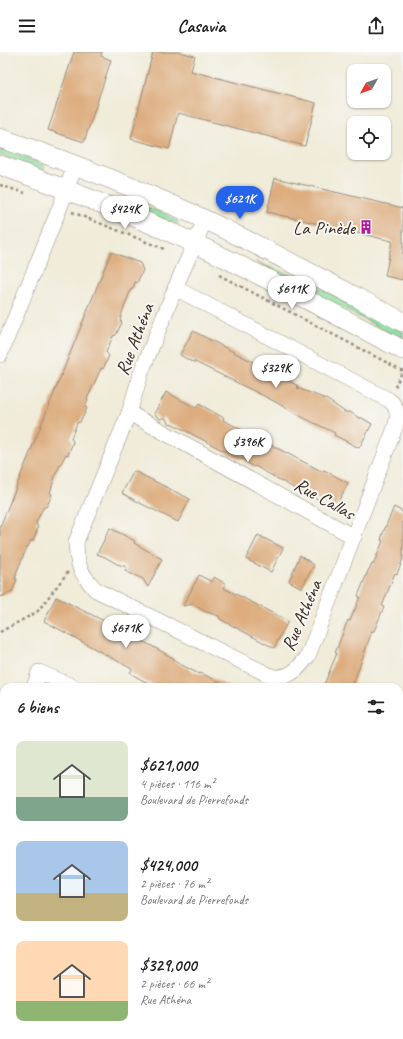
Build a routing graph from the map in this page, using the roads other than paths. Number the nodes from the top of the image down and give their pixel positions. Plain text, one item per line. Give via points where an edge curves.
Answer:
1 (0, 138) edge
2 (0, 165) edge
3 (75, 166) junction
4 (66, 189) junction
5 (205, 220) junction
6 (194, 243) junction
7 (175, 288) junction
8 (403, 322) edge
9 (403, 350) edge
10 (0, 355) edge
11 (129, 413) junction
12 (354, 537) junction
13 (35, 683) edge
14 (65, 683) edge

1 - 3 main road
2 - 4 main road
3 - 4 street
3 - 5 main road
4 - 6 main road
4 - 10 street
5 - 6 street, Rue Athéna
5 - 8 main road via 262,247
6 - 7 street, Rue Athéna
6 - 9 main road
7 - 11 street, Rue Athéna via 141,373
7 - 12 street, Rue Athéna via 373,391 394,405 398,414 396,425
11 - 12 street, Rue Callas
11 - 12 street, Rue Athéna via 76,542 76,561 84,578 96,590 273,677 282,677 300,667 308,656
13 - 14 street via 39,672

